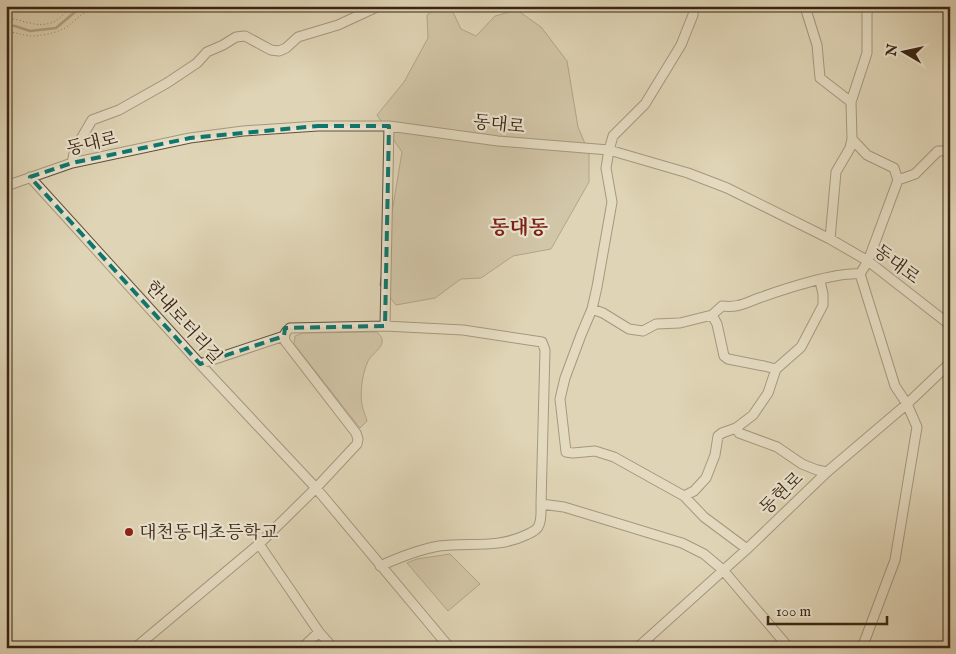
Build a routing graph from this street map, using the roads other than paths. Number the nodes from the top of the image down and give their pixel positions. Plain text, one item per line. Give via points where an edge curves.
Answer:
1 (378, 6) edge
2 (694, 6) edge
3 (806, 6) edge
4 (869, 6) edge
5 (851, 102) junction
6 (389, 126) junction
7 (852, 139) junction
8 (608, 150) junction
9 (950, 151) edge
10 (72, 163) junction
11 (30, 176) junction
12 (898, 180) junction
13 (6, 186) edge
14 (830, 239) junction
15 (868, 261) junction
16 (860, 274) junction
17 (820, 280) junction
18 (592, 309) junction
19 (712, 315) junction
20 (950, 325) edge
21 (385, 326) junction
22 (284, 336) junction
23 (200, 364) junction
24 (950, 364) edge
25 (776, 370) junction
26 (906, 404) junction
27 (736, 428) junction
28 (827, 472) junction
29 (316, 488) junction
30 (684, 496) junction
31 (541, 504) junction
32 (259, 544) junction
33 (747, 549) junction
34 (380, 566) junction
35 (723, 570) junction
36 (319, 632) junction
37 (135, 648) edge
38 (302, 648) edge
39 (333, 648) edge
40 (450, 648) edge
41 (637, 648) edge
42 (789, 648) edge
43 (862, 648) edge

1 - 10 street via 298,37 280,51 270,50 245,36 236,37 207,52 167,83 119,110 92,120 75,149
2 - 8 street via 681,45 645,104 613,136
3 - 5 street via 817,45 820,78
4 - 5 street via 868,53
5 - 7 street
6 - 8 street, 동대로 via 498,141
6 - 10 street, 동대로 via 243,131 190,138
6 - 21 street
7 - 12 street via 867,155 894,168
7 - 14 street via 836,172
8 - 14 street, 동대로 via 727,188
8 - 18 street via 606,168 612,202
9 - 12 street via 938,151 915,174
10 - 11 street, 동대로
11 - 13 street, 동대로
11 - 23 street, 한내로터리길
12 - 15 street
14 - 15 street, 동대로
15 - 16 street
15 - 20 street, 동대로
16 - 17 street via 848,273
16 - 26 street via 895,386
17 - 19 street via 735,307 722,306
17 - 25 street via 823,305 801,347
18 - 19 street via 629,329 643,331 656,324 680,323
18 - 30 street via 560,400 566,452 595,451 614,456
19 - 25 street via 724,356
21 - 22 street via 290,328
21 - 31 street via 463,330 542,342 545,350
22 - 23 street
22 - 29 street via 289,348 358,439 354,449
23 - 29 street, 한내로터리길
24 - 26 street, 동현로
25 - 27 street via 764,399
26 - 28 street, 동현로
26 - 43 street via 917,427 895,560
27 - 28 street via 739,433 777,447 802,464
27 - 30 street via 718,436 716,455 706,478
28 - 33 street, 동현로
29 - 32 street
29 - 34 street, 한내로터리길
30 - 33 street via 704,517
31 - 34 street via 540,524 519,538 495,545 451,545 425,549
31 - 35 street via 564,507 682,543 704,554
32 - 36 street
32 - 37 street
33 - 35 street, 동현로
34 - 40 street, 한내로터리길
35 - 41 street, 동현로
35 - 42 street
36 - 38 street
36 - 39 street

